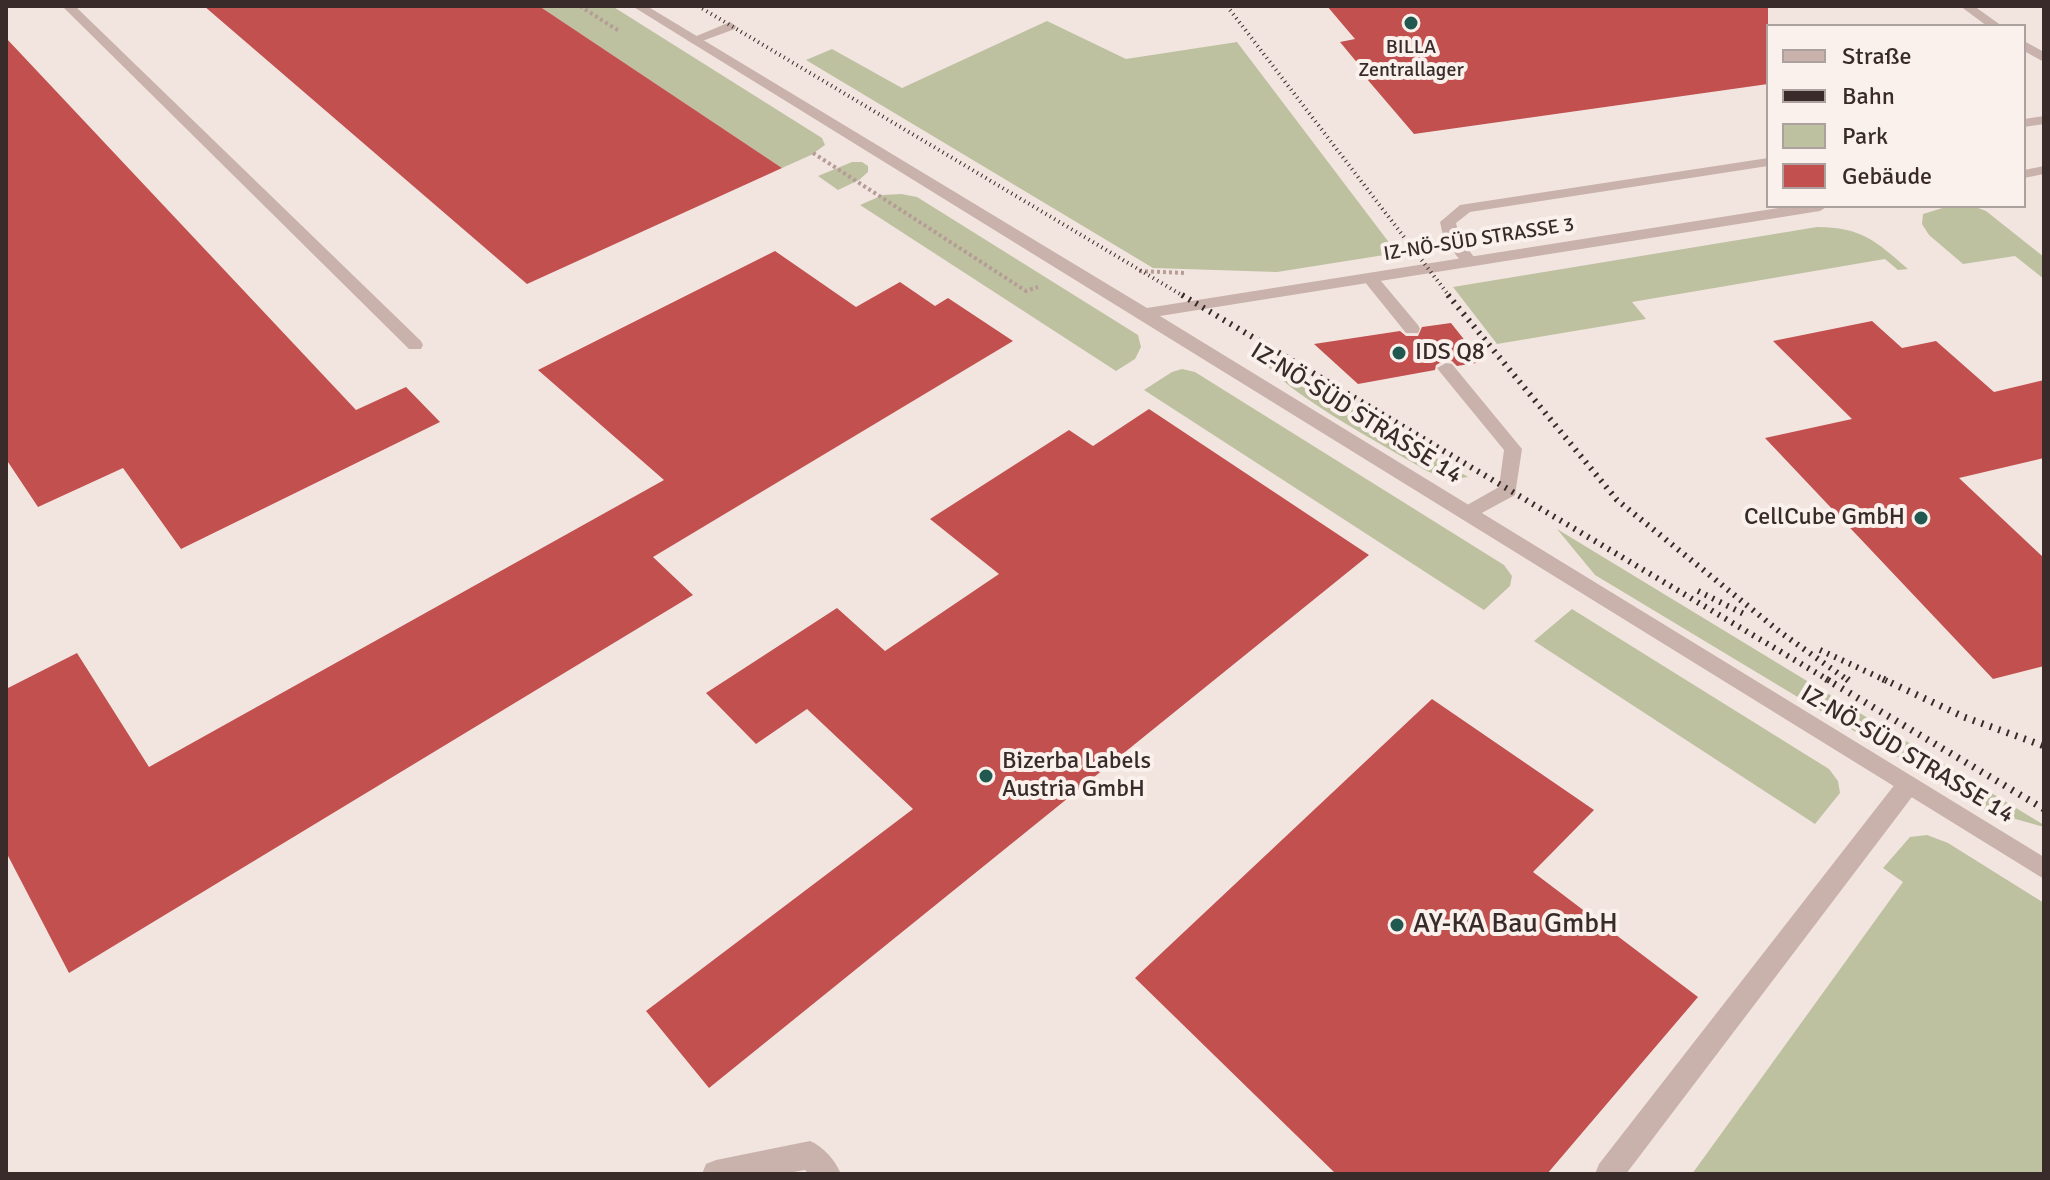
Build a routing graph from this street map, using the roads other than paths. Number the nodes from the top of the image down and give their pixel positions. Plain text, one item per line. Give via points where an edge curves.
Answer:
1 (68, 6) edge
2 (638, 6) edge
3 (1966, 6) edge
4 (1993, 24) edge
5 (730, 26) dead end
6 (694, 40) junction
7 (2026, 46) edge
8 (2044, 58) edge
9 (1766, 162) edge
10 (1808, 208) edge
11 (1470, 262) junction
12 (1370, 278) junction
13 (1144, 313) junction
14 (1412, 329) dead end
15 (415, 345) dead end
16 (1446, 368) dead end
17 (1467, 514) junction
18 (1907, 786) junction
19 (2044, 869) edge
20 (716, 1174) edge
21 (827, 1174) edge
22 (1609, 1174) edge

1 - 15 street
2 - 6 street, IZ-NÖ-SÜD STRASSE 14
3 - 4 street
5 - 6 street
6 - 13 street, IZ-NÖ-SÜD STRASSE 14
7 - 8 street
9 - 11 street via 1465,208 1448,222 1452,240
10 - 11 street, IZ-NÖ-SÜD STRASSE 3
11 - 12 street, IZ-NÖ-SÜD STRASSE 3
12 - 13 street, IZ-NÖ-SÜD STRASSE 3
12 - 14 street
13 - 17 street, IZ-NÖ-SÜD STRASSE 14
16 - 17 street via 1513,449 1508,490
17 - 18 street, IZ-NÖ-SÜD STRASSE 14
18 - 19 street, IZ-NÖ-SÜD STRASSE 14
18 - 22 street
20 - 21 street via 810,1155

